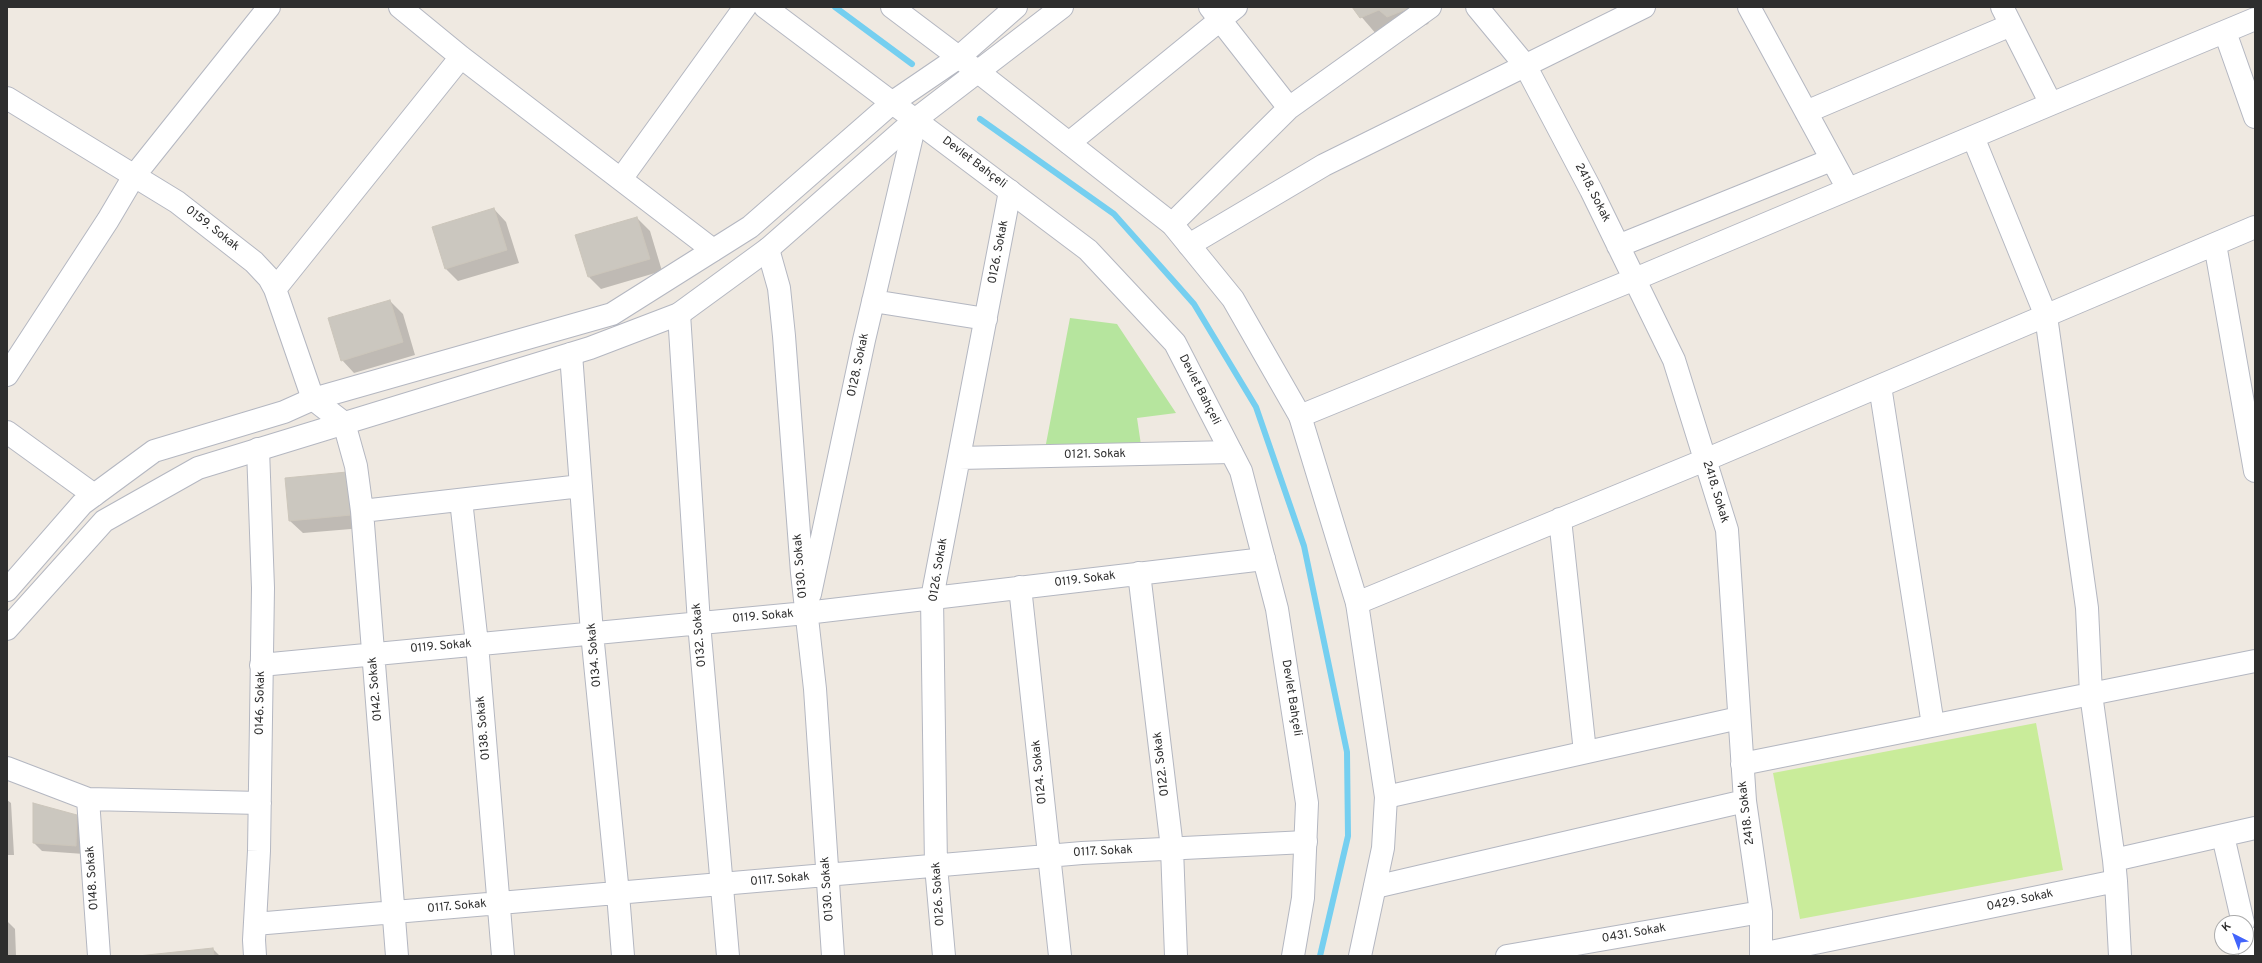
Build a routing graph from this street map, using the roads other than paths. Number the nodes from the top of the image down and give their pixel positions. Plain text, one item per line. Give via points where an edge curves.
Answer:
1 (269, 7) edge
2 (400, 7) edge
3 (745, 7) edge
4 (765, 7) edge
5 (1016, 7) edge
6 (1062, 7) edge
7 (1430, 7) edge
8 (1477, 7) edge
9 (1644, 7) edge
10 (1749, 7) edge
11 (896, 8) edge
12 (1222, 11) edge
13 (1621, 12) edge
14 (2007, 16) edge
15 (2255, 19) edge
16 (2225, 32) junction
17 (461, 57) junction
18 (959, 57) junction
19 (1525, 66) junction
20 (977, 71) junction
21 (7, 98) edge
22 (893, 102) junction
23 (2051, 104) junction
24 (1289, 108) junction
25 (1806, 112) junction
26 (2255, 117) edge
27 (916, 119) junction
28 (1973, 137) junction
29 (1069, 143) junction
30 (1831, 160) junction
31 (134, 176) junction
32 (621, 179) junction
33 (1848, 189) junction
34 (1010, 191) junction
35 (1172, 224) junction
36 (2255, 227) edge
37 (2215, 244) junction
38 (1189, 245) junction
39 (1618, 246) junction
40 (768, 249) junction
41 (713, 250) junction
42 (1635, 279) junction
43 (275, 289) junction
44 (873, 302) junction
45 (679, 314) junction
46 (2046, 316) junction
47 (986, 319) junction
48 (572, 354) junction
49 (7, 375) edge
50 (1880, 386) junction
51 (313, 399) junction
52 (1300, 416) junction
53 (344, 423) junction
54 (7, 432) edge
55 (258, 450) junction
56 (1232, 452) junction
57 (959, 458) junction
58 (1705, 460) junction
59 (2255, 471) edge
60 (581, 486) junction
61 (94, 495) junction
62 (462, 500) junction
63 (362, 511) junction
64 (1560, 519) junction
65 (1264, 559) junction
66 (1139, 573) junction
67 (1020, 588) junction
68 (7, 590) edge
69 (932, 598) junction
70 (1357, 603) junction
71 (806, 613) junction
72 (699, 623) junction
73 (7, 629) edge
74 (592, 633) junction
75 (477, 644) junction
76 (373, 653) junction
77 (2255, 661) edge
78 (262, 665) junction
79 (2091, 694) junction
80 (1739, 718) junction
81 (1933, 725) junction
82 (1585, 752) junction
83 (1742, 764) junction
84 (7, 768) edge
85 (1386, 797) junction
86 (88, 799) junction
87 (1744, 801) junction
88 (260, 803) junction
89 (2255, 828) edge
90 (2223, 836) junction
91 (1306, 842) junction
92 (1172, 848) junction
93 (1050, 856) junction
94 (936, 866) junction
95 (2115, 870) junction
96 (827, 876) junction
97 (723, 885) junction
98 (1375, 887) junction
99 (618, 894) junction
100 (498, 904) junction
101 (1761, 912) junction
102 (394, 913) junction
103 (2241, 915) edge
104 (255, 924) junction
105 (1761, 955) edge
106 (98, 956) edge
107 (255, 956) edge
108 (397, 956) edge
109 (503, 956) edge
110 (623, 956) edge
111 (728, 956) edge
112 (833, 956) edge
113 (944, 956) edge
114 (1060, 956) edge
115 (1176, 956) edge
116 (1293, 956) edge
117 (1360, 956) edge
118 (1507, 956) edge
119 (2120, 956) edge

1 - 31 street
2 - 17 street
3 - 32 street
4 - 22 street, Devlet Bahçeli
5 - 18 street
6 - 20 street
7 - 24 street
8 - 19 street, 2418. Sokak
9 - 13 street
10 - 25 street
11 - 18 street
12 - 24 street
12 - 29 street
13 - 19 street
14 - 23 street
14 - 25 street
15 - 16 street
16 - 23 street
16 - 26 street
17 - 32 street
17 - 43 street
18 - 20 street
18 - 22 street
19 - 38 street via 1324,165
19 - 39 street, 2418. Sokak
20 - 27 street
20 - 29 street
21 - 31 street, 0159. Sokak
22 - 27 street, Devlet Bahçeli
22 - 41 street via 750,228
23 - 28 street
24 - 35 street
25 - 30 street
27 - 34 street, Devlet Bahçeli
27 - 40 street
27 - 44 street, 0128. Sokak
28 - 33 street
28 - 46 street
29 - 35 street
30 - 33 street
30 - 39 street
31 - 43 street, 0159. Sokak via 177,202 254,262 269,278
31 - 49 street
32 - 41 street
33 - 42 street
34 - 47 street, 0126. Sokak
34 - 56 street, Devlet Bahçeli via 1088,250 1175,343
35 - 38 street
36 - 37 street
37 - 46 street
37 - 59 street
38 - 52 street via 1233,299
39 - 42 street, 2418. Sokak
40 - 45 street
40 - 71 street, 0130. Sokak via 779,288
41 - 51 street via 612,314
42 - 52 street
42 - 58 street, 2418. Sokak via 1674,360
43 - 51 street, 0159. Sokak
44 - 47 street
44 - 71 street, 0128. Sokak
45 - 48 street
45 - 72 street, 0132. Sokak
46 - 50 street
46 - 79 street via 2087,608
47 - 57 street, 0126. Sokak
48 - 53 street
48 - 60 street, 0134. Sokak
50 - 58 street
50 - 81 street
51 - 53 street
51 - 61 street via 284,412 154,451
52 - 70 street
53 - 55 street
53 - 63 street, 0142. Sokak via 356,466
54 - 61 street
55 - 73 street via 198,468 104,522
55 - 78 street, 0146. Sokak
56 - 57 street, 0121. Sokak
56 - 65 street, Devlet Bahçeli via 1241,471
57 - 69 street, 0126. Sokak
58 - 64 street
58 - 80 street, 2418. Sokak via 1727,530
60 - 62 street
60 - 74 street, 0134. Sokak
61 - 68 street via 82,504
62 - 63 street
62 - 75 street, 0138. Sokak
63 - 76 street, 0142. Sokak
64 - 70 street
64 - 82 street
65 - 66 street, 0119. Sokak
65 - 91 street, Devlet Bahçeli via 1277,609 1307,804
66 - 67 street, 0119. Sokak
66 - 92 street, 0122. Sokak
67 - 69 street, 0119. Sokak
67 - 93 street, 0124. Sokak
69 - 71 street, 0119. Sokak
69 - 94 street, 0126. Sokak
70 - 85 street
71 - 72 street, 0119. Sokak
71 - 96 street, 0130. Sokak
72 - 74 street, 0119. Sokak
72 - 97 street, 0132. Sokak
74 - 75 street, 0119. Sokak
74 - 99 street, 0134. Sokak
75 - 76 street, 0119. Sokak
75 - 100 street, 0138. Sokak
76 - 78 street, 0119. Sokak
76 - 102 street, 0142. Sokak
77 - 79 street
78 - 88 street, 0146. Sokak
79 - 81 street
79 - 95 street
80 - 82 street
80 - 83 street, 2418. Sokak
81 - 83 street
82 - 85 street
83 - 87 street, 2418. Sokak
84 - 86 street
85 - 98 street via 1383,848
86 - 88 street
86 - 106 street, 0148. Sokak
87 - 98 street
87 - 101 street, 2418. Sokak
88 - 104 street, 0146. Sokak
89 - 90 street, 0429. Sokak
90 - 95 street, 0429. Sokak
90 - 103 street
91 - 92 street, 0117. Sokak
91 - 116 street, Devlet Bahçeli via 1304,898
92 - 93 street, 0117. Sokak
92 - 115 street, 0122. Sokak
93 - 94 street, 0117. Sokak
93 - 114 street, 0124. Sokak
94 - 96 street, 0117. Sokak
94 - 113 street, 0126. Sokak
95 - 105 street, 0429. Sokak
95 - 119 street
96 - 97 street, 0117. Sokak
96 - 112 street, 0130. Sokak
97 - 99 street, 0117. Sokak
97 - 111 street, 0132. Sokak
98 - 117 street
99 - 100 street, 0117. Sokak
99 - 110 street, 0134. Sokak
100 - 102 street, 0117. Sokak
100 - 109 street, 0138. Sokak
101 - 105 street, 2418. Sokak
101 - 118 street, 0431. Sokak
102 - 104 street, 0117. Sokak
102 - 108 street, 0142. Sokak
104 - 107 street, 0146. Sokak

